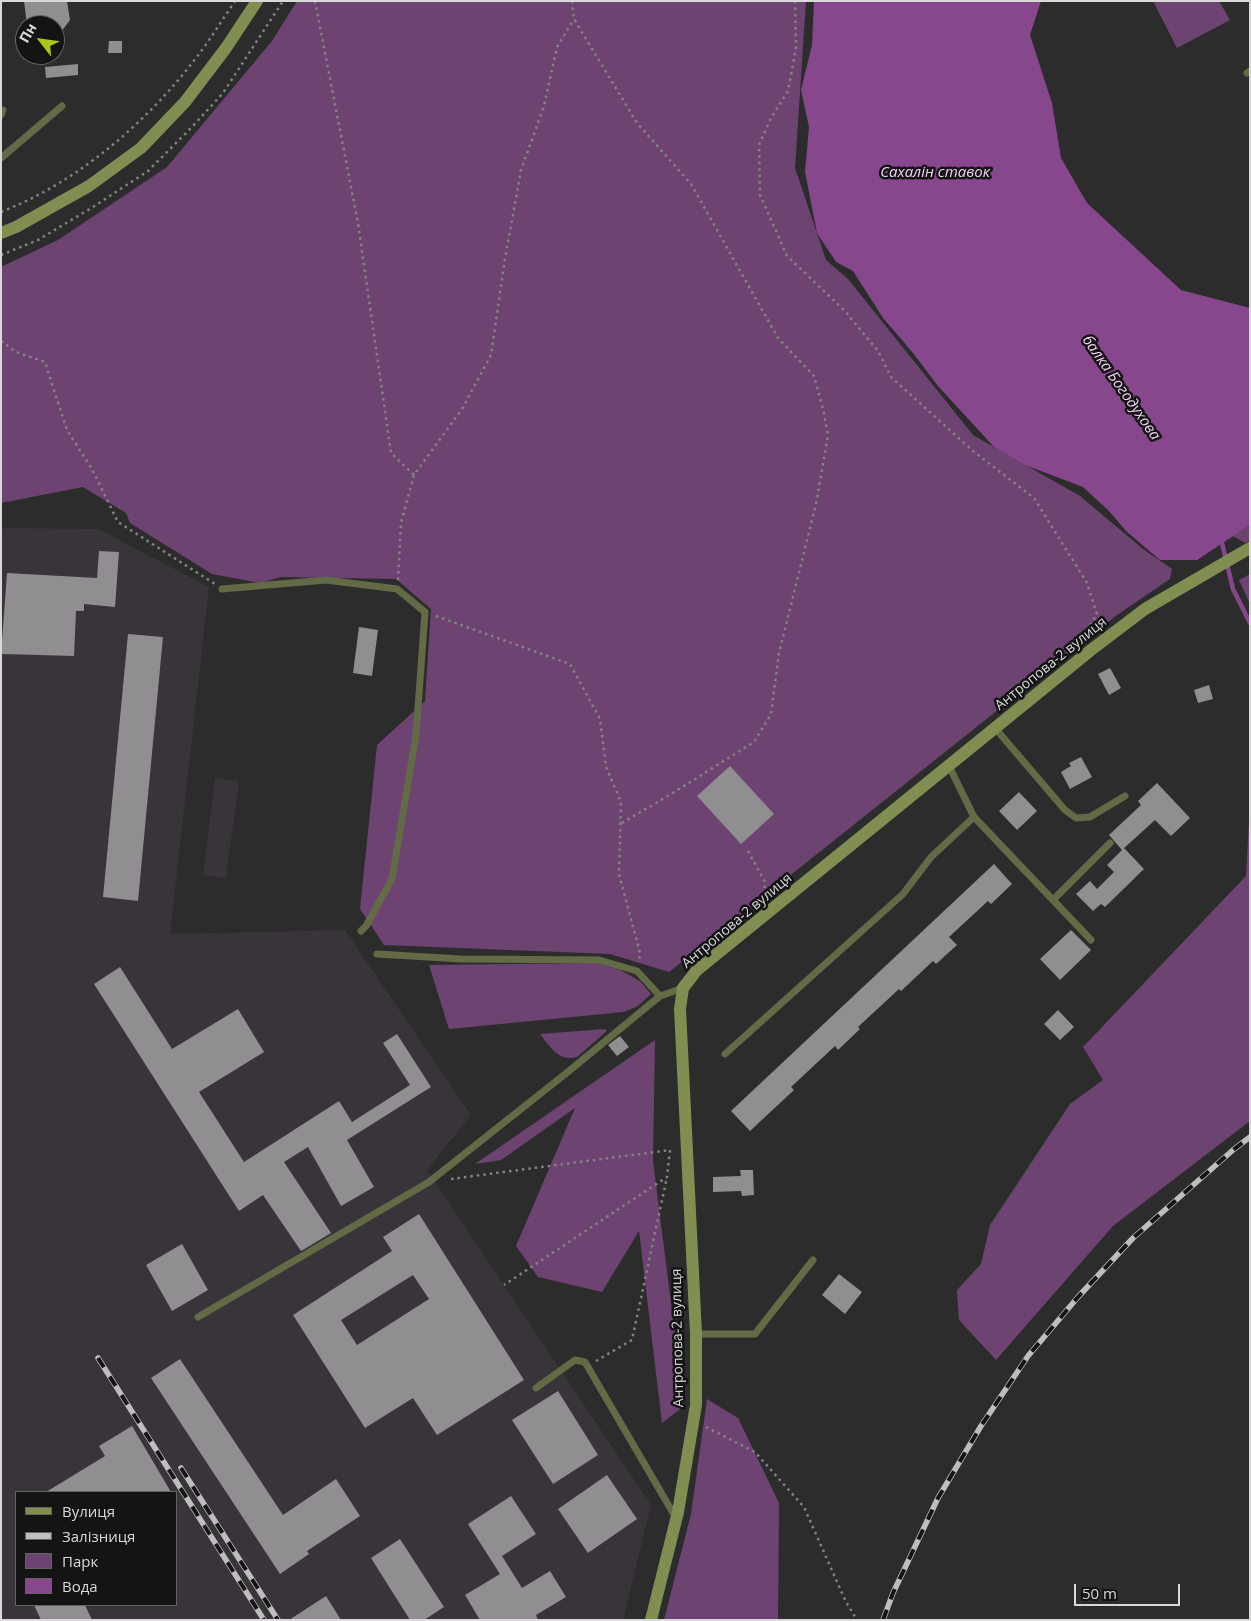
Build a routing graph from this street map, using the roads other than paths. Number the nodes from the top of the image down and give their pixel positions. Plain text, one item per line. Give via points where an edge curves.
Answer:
1 (257, 1) edge
2 (62, 106) dead end
3 (1, 158) edge
4 (1, 233) edge
5 (1249, 548) edge
6 (222, 589) road end
7 (995, 728) junction
8 (949, 766) junction
9 (1125, 796) dead end
10 (974, 817) junction
11 (1110, 843) dead end
12 (1053, 900) junction
13 (361, 931) dead end
14 (1091, 940) dead end
15 (377, 954) dead end
16 (684, 988) junction
17 (660, 996) junction
18 (725, 1054) dead end
19 (813, 1260) dead end
20 (198, 1317) dead end
21 (696, 1334) junction
22 (536, 1388) dead end
23 (677, 1518) junction
24 (651, 1620) edge

1 - 4 street via 186,102 141,148 89,186
2 - 3 lane
5 - 7 street, Антропова-2 вулиця via 1145,608
6 - 13 lane via 326,580 398,589 425,612 416,735 392,879
7 - 8 street, Антропова-2 вулиця
7 - 9 lane via 1065,810 1076,818 1090,817
8 - 10 lane
8 - 16 street, Антропова-2 вулиця via 698,970
10 - 12 lane
10 - 18 lane via 931,857 903,894
11 - 12 lane
12 - 14 lane
15 - 17 lane via 461,959 599,960 637,971
16 - 17 lane
16 - 21 street, Антропова-2 вулиця via 680,1009
17 - 20 lane via 429,1182
19 - 21 lane via 754,1334
21 - 23 street, Антропова-2 вулиця via 696,1405
22 - 23 lane via 574,1360 585,1362
23 - 24 street, Антропова-2 вулиця

